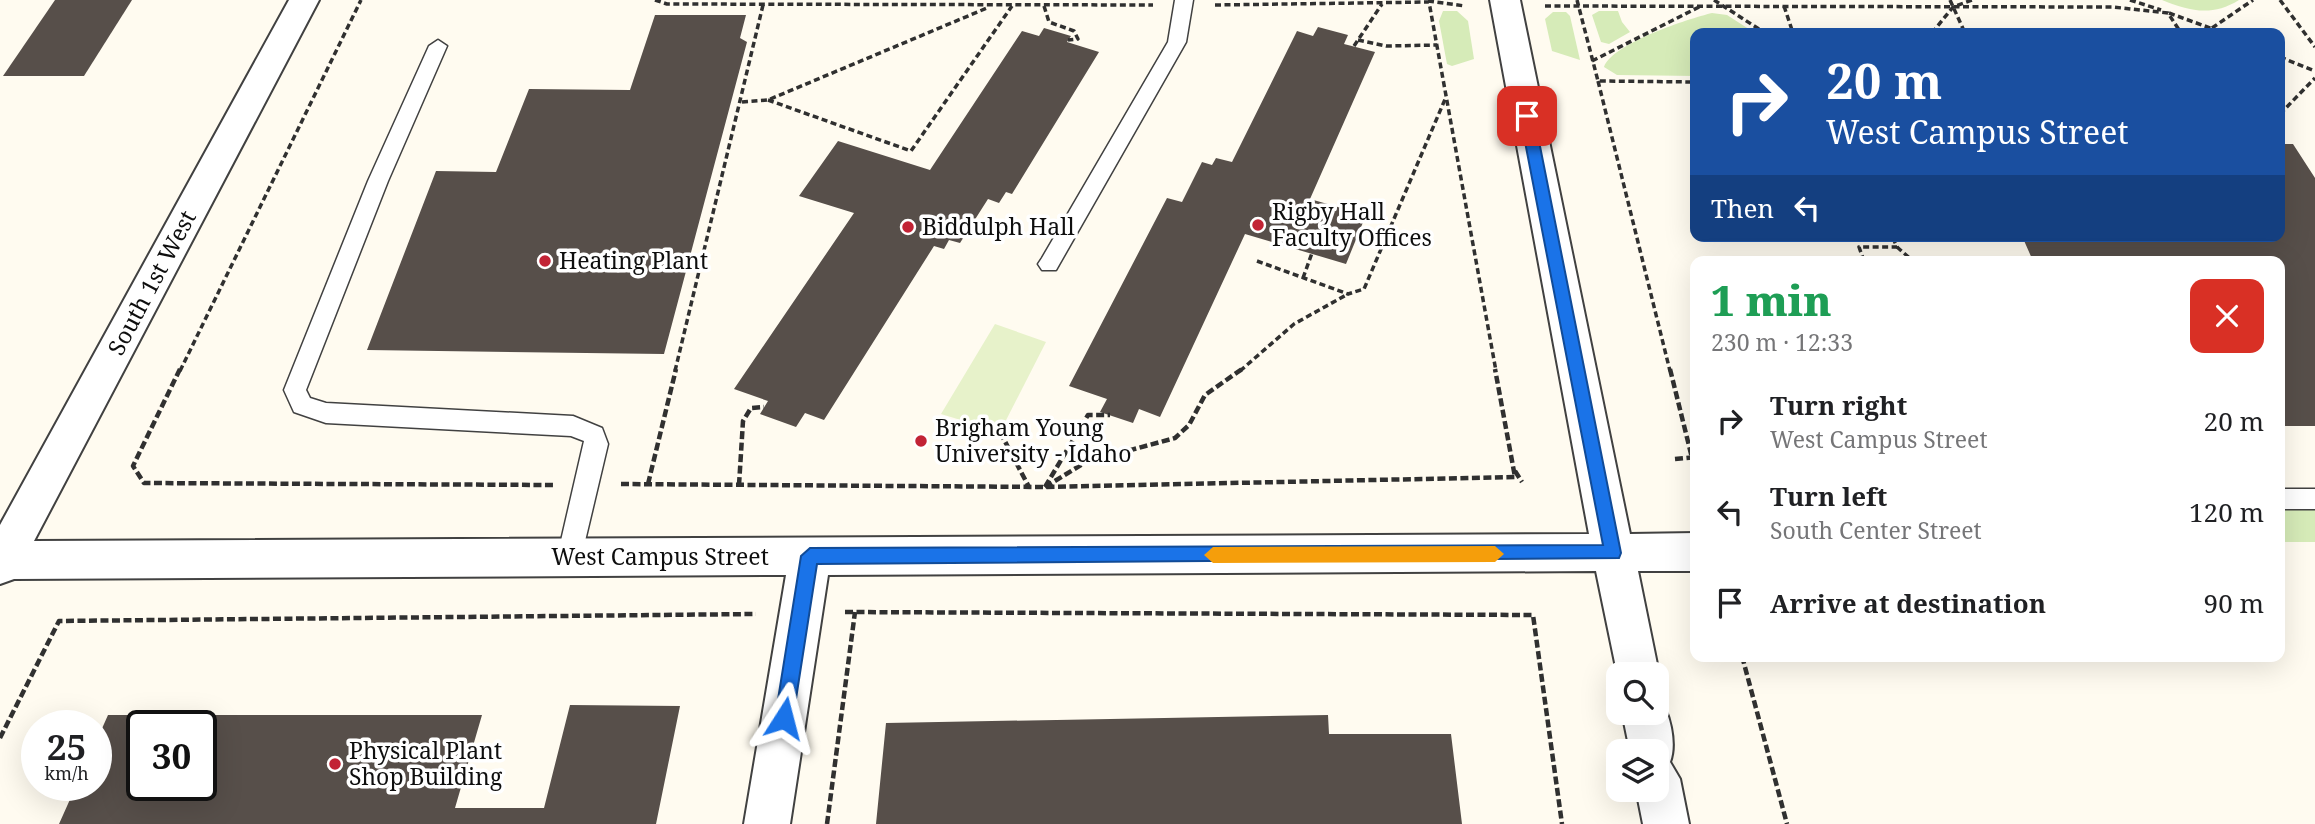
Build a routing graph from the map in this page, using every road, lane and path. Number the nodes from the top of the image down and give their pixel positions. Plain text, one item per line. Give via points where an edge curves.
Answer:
1 (304, 0) edge
2 (655, 0) edge
3 (1504, 0) edge
4 (1714, 0) edge
5 (1950, 0) edge
6 (1972, 0) edge
7 (2130, 0) edge
8 (2253, 0) edge
9 (2280, 0) edge
10 (1403, 1) edge
11 (1428, 1) edge
12 (1578, 2) edge
13 (1023, 3) edge
14 (1184, 3) edge
15 (1383, 3) junction
16 (763, 5) junction
17 (1703, 5) junction
18 (1722, 5) junction
19 (991, 6) junction
20 (1013, 6) junction
21 (1044, 6) junction
22 (1465, 6) dead end
23 (1545, 6) dead end
24 (1784, 6) junction
25 (1953, 7) junction
26 (2168, 13) junction
27 (1757, 28) edge
28 (1791, 28) edge
29 (1936, 28) edge
30 (1963, 28) edge
31 (2178, 28) edge
32 (2212, 28) joint
33 (1068, 40) dead end
34 (1358, 40) junction
35 (1437, 45) junction
36 (438, 46) dead end
37 (1353, 46) dead end
38 (2315, 47) edge
39 (2285, 59) edge
40 (1592, 61) junction
41 (2315, 71) edge
42 (2315, 78) edge
43 (1598, 81) junction
44 (1690, 82) edge
45 (1446, 96) junction
46 (768, 100) junction
47 (742, 102) junction
48 (2285, 109) edge
49 (1895, 242) edge
50 (1897, 247) junction
51 (1312, 253) dead end
52 (1862, 256) edge
53 (1907, 256) edge
54 (1257, 261) dead end
55 (1049, 264) dead end
56 (1303, 278) junction
57 (1348, 294) junction
58 (764, 407) dead end
59 (1110, 415) dead end
60 (1000, 432) dead end
61 (1690, 445) edge
62 (1690, 457) edge
63 (1675, 459) dead end
64 (1514, 467) junction
65 (1522, 482) dead end
66 (648, 484) dead end
67 (739, 485) dead end
68 (1029, 487) dead end
69 (1044, 487) junction
70 (2285, 499) edge
71 (2315, 499) edge
72 (1690, 552) edge
73 (1613, 553) junction
74 (810, 556) junction
75 (569, 558) junction
76 (1, 563) edge
77 (801, 612) junction
78 (855, 612) junction
79 (1635, 662) edge
80 (1744, 662) edge
81 (0, 738) edge
82 (1662, 802) edge
83 (767, 824) edge
84 (827, 824) edge
85 (1563, 824) edge
86 (1666, 824) edge
87 (1787, 824) edge

1 - 76 street, South 1st West
2 - 16 path
3 - 73 street
4 - 18 path
5 - 25 path
6 - 25 path
7 - 26 path
8 - 32 path
9 - 38 path
10 - 11 path
10 - 15 path
11 - 22 path
11 - 35 path
12 - 17 path
12 - 23 path
12 - 40 path
13 - 20 path
13 - 21 path
14 - 15 path
14 - 21 path
14 - 55 lane via 1177,42
15 - 34 path
16 - 19 path
16 - 47 path
17 - 18 path
17 - 40 path
18 - 24 path
18 - 27 path
19 - 20 path
19 - 46 path
20 - 46 path via 911,151
21 - 33 path via 1049,22 1074,31 1078,39
24 - 25 path
24 - 28 path
25 - 26 path
25 - 29 path
25 - 30 path
26 - 31 path
26 - 32 path
34 - 35 path via 1386,46
34 - 37 path
35 - 45 path
36 - 75 lane via 378,181 295,390 302,405 326,413 573,426 594,435 596,444
39 - 41 path
40 - 43 path
42 - 48 path
43 - 44 path
43 - 61 path
45 - 57 path via 1364,289
45 - 64 path
46 - 47 path
47 - 66 path
49 - 50 path
50 - 52 path via 1858,247
50 - 53 path
51 - 56 path
54 - 56 path
56 - 57 path
57 - 69 path via 1294,324 1258,358 1205,395 1189,425 1175,438 1086,462
58 - 67 path via 751,408 743,421
59 - 69 path via 1088,415
60 - 68 path
62 - 63 path
64 - 65 path
64 - 69 path via 1515,477
70 - 71 lane
72 - 73 street, West Campus Street
73 - 74 street, West Campus Street
73 - 79 street
74 - 75 street, West Campus Street
74 - 77 street
75 - 76 street, West Campus Street
77 - 78 path
77 - 81 path via 59,621
77 - 83 street
78 - 84 path
78 - 85 path via 1533,615
80 - 87 path
82 - 86 street

